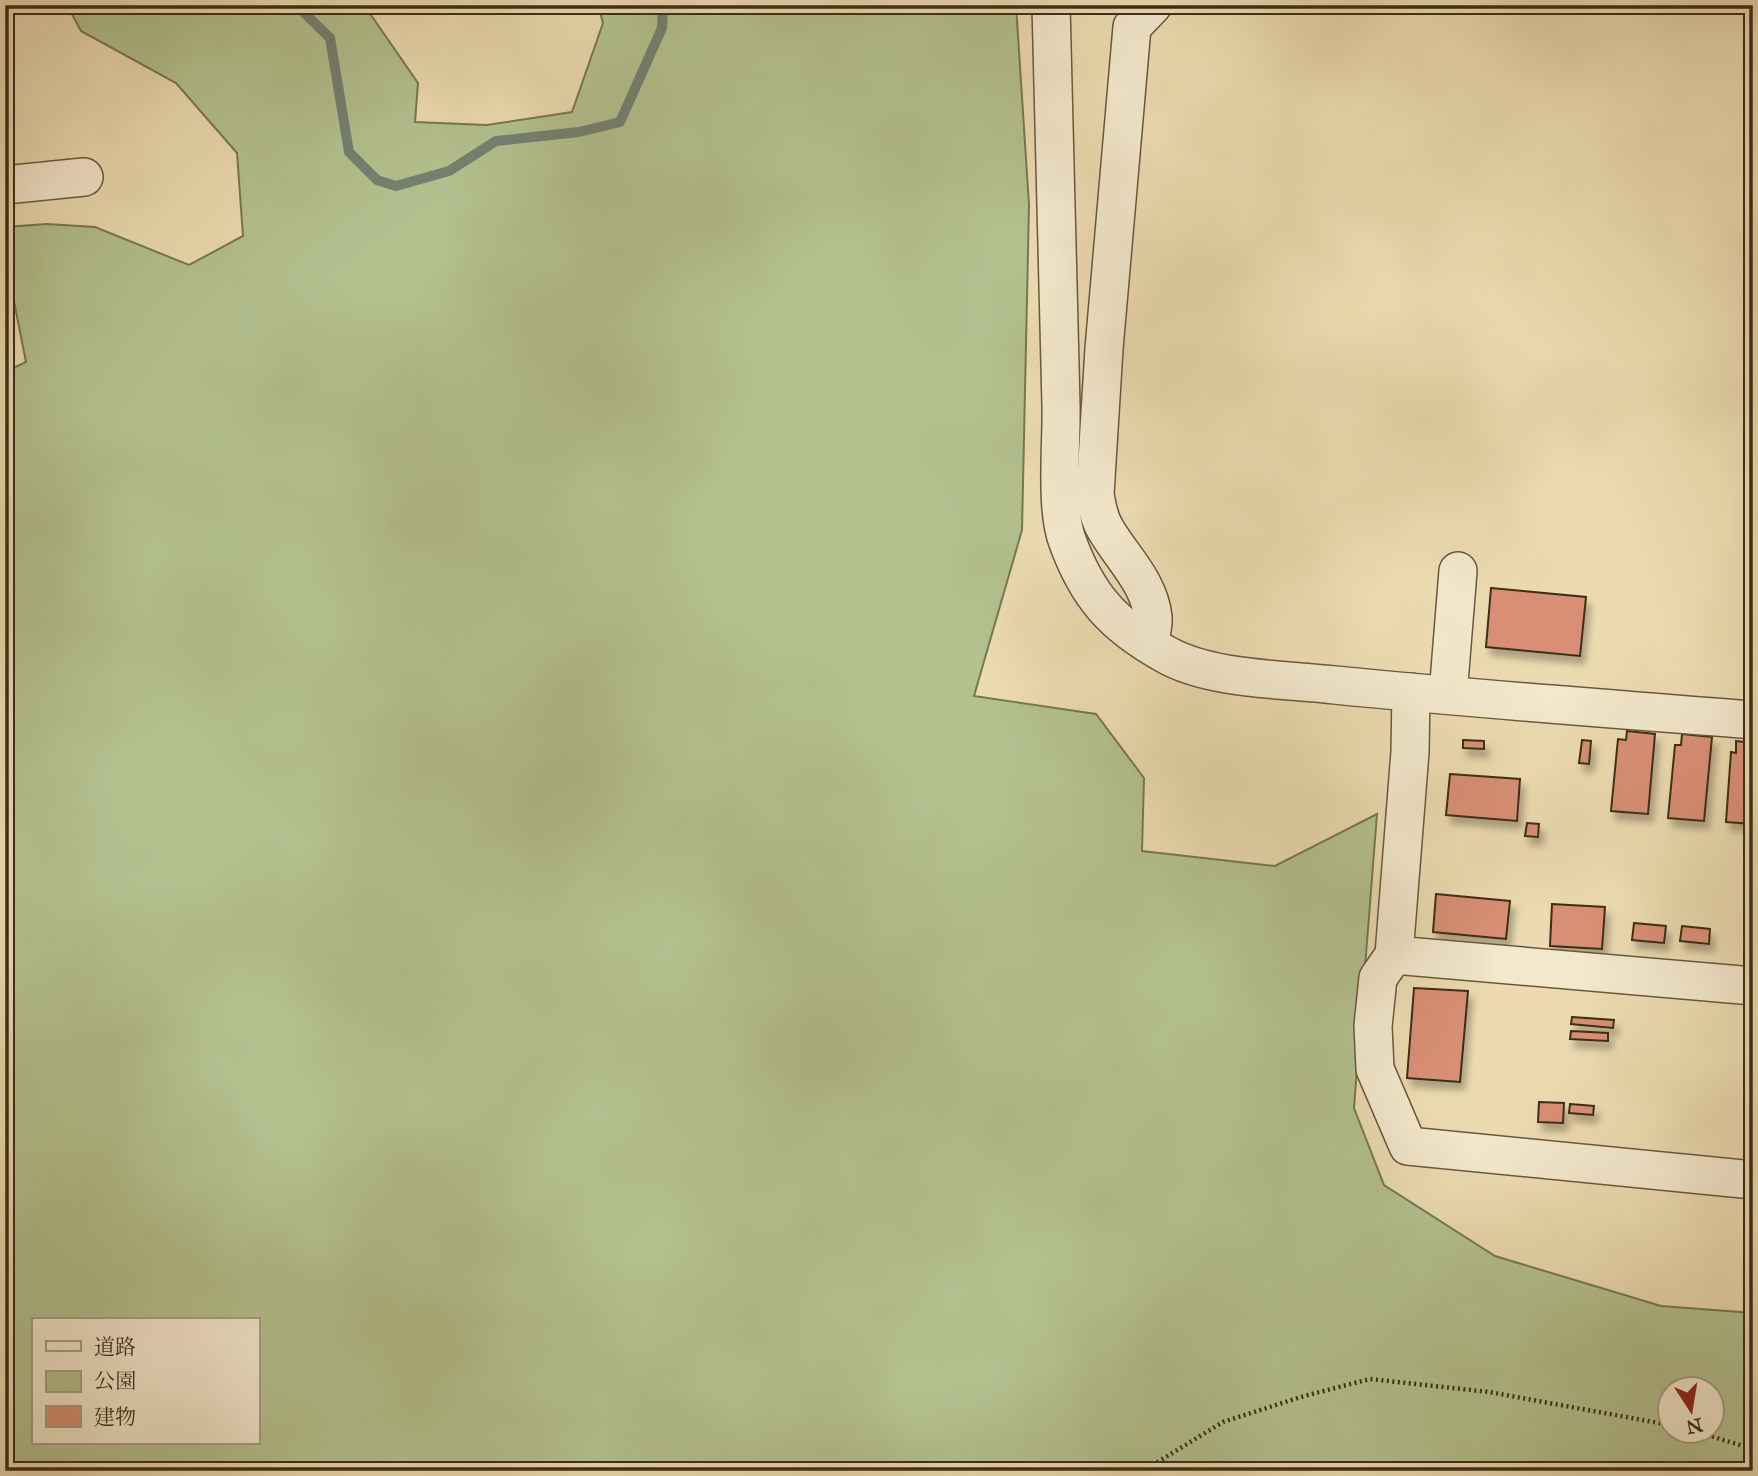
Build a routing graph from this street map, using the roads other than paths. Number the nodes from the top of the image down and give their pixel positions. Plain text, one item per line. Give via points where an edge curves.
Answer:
1 (1051, 5) edge
2 (1153, 5) edge
3 (84, 177) dead end
4 (5, 185) edge
5 (1458, 570) dead end
6 (1149, 644) junction
7 (1411, 692) junction
8 (1448, 695) junction
9 (1753, 720) edge
10 (1394, 955) junction
11 (1753, 986) edge
12 (1753, 1180) edge

1 - 6 street via 1061,495 1066,537 1097,601 1110,617
2 - 6 street via 1132,27 1095,494 1105,529 1149,597 1154,619
3 - 4 street
5 - 8 street
6 - 7 street via 1209,672
7 - 8 street
7 - 10 street
8 - 9 street
10 - 11 street
10 - 12 street via 1378,978 1375,1069 1408,1146

